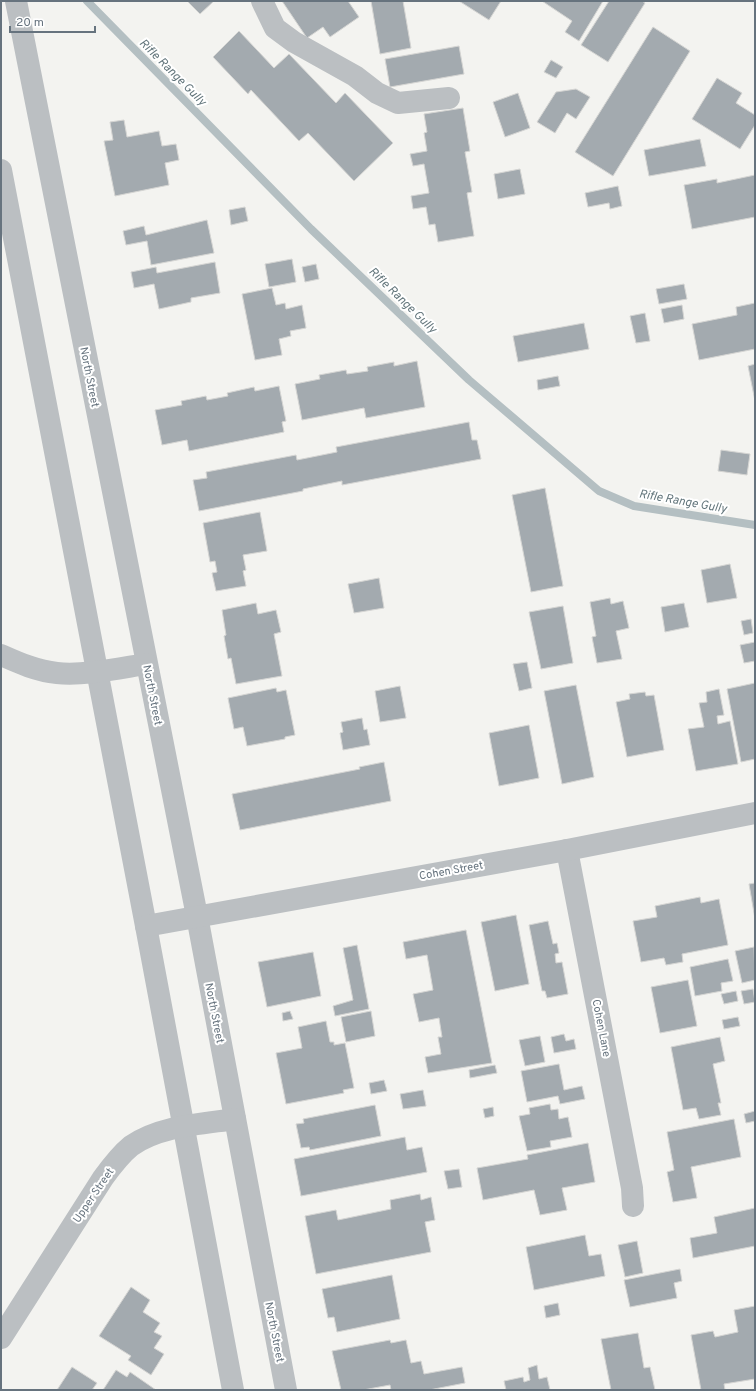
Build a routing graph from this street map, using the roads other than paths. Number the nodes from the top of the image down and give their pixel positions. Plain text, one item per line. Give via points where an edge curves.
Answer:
1 (16, 1) edge
2 (262, 1) edge
3 (449, 98) dead end
4 (1, 170) edge
5 (1, 655) edge
6 (146, 664) junction
7 (97, 671) junction
8 (755, 813) edge
9 (567, 850) junction
10 (197, 916) junction
11 (146, 926) junction
12 (235, 1119) junction
13 (184, 1128) junction
14 (633, 1206) dead end
15 (1, 1338) edge
16 (233, 1390) edge
17 (286, 1390) edge

1 - 6 street, North Street
2 - 3 street via 275,28 294,42 355,76 377,93 398,103
4 - 7 street
5 - 7 street via 22,665 57,673
6 - 7 street
6 - 10 street, North Street
7 - 11 street
8 - 9 street, Cohen Street
9 - 10 street, Cohen Street
9 - 14 street, Cohen Lane via 632,1188
10 - 11 street, Cohen Street
10 - 12 street, North Street
11 - 13 street
12 - 13 street, Upper Street
12 - 17 street, North Street
13 - 15 street, Upper Street via 145,1138 131,1146 117,1160
13 - 16 street

